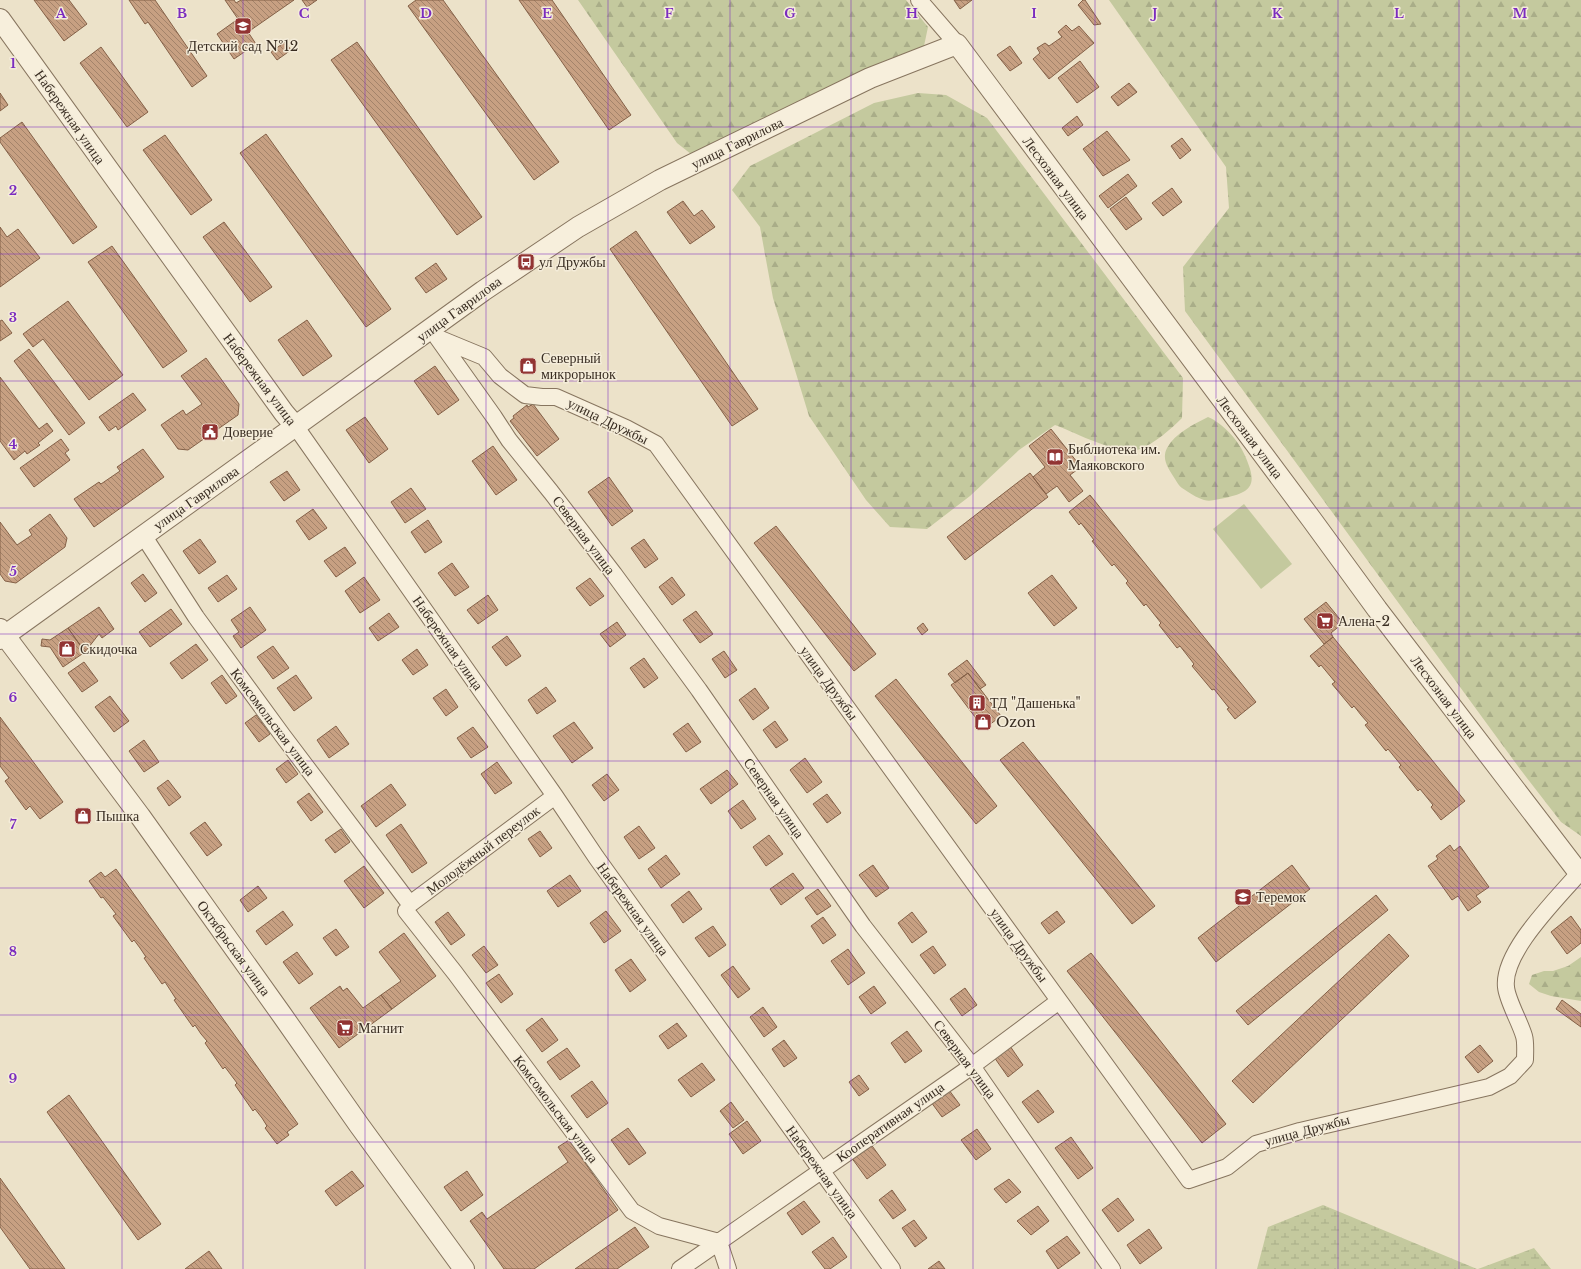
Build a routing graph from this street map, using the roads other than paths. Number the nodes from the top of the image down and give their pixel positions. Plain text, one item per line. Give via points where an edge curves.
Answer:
1 (919, 0) edge
2 (0, 19) edge
3 (957, 44) junction
4 (435, 333) junction
5 (296, 427) junction
6 (143, 535) junction
7 (2, 634) edge
8 (556, 796) junction
9 (1580, 873) edge
10 (408, 908) junction
11 (1059, 1001) junction
12 (972, 1066) junction
13 (821, 1170) junction
14 (719, 1242) junction
15 (464, 1269) edge
16 (680, 1269) edge
17 (728, 1269) edge
18 (892, 1269) edge
19 (1112, 1269) edge

1 - 3 street, Лесхозная улица
2 - 5 street, Набережная улица
3 - 4 street, улица Гаврилова via 870,78 660,180 572,231 483,291
3 - 9 street, Лесхозная улица via 1377,609
4 - 5 street, улица Гаврилова
4 - 11 street, улица Дружбы via 484,357 500,376 525,395 556,397 656,444
4 - 12 street, Северная улица via 509,440 614,574 699,690 863,926
5 - 6 street, улица Гаврилова
5 - 8 street, Набережная улица
6 - 7 street, улица Гаврилова
6 - 10 street, Комсомольская улица via 196,617
7 - 15 street, Октябрьская улица via 140,816
8 - 10 street, Молодёжный переулок
8 - 13 street, Набережная улица via 596,857
9 - 11 street, улица Дружбы via 1526,935 1507,970 1506,987 1524,1037 1525,1060 1510,1076 1489,1087 1300,1130 1256,1144 1227,1167 1189,1180
10 - 14 street, Комсомольская улица via 632,1211 659,1226
11 - 12 street, Кооперативная улица
12 - 13 street, Кооперативная улица
12 - 19 street, Северная улица
13 - 14 street, Кооперативная улица
13 - 18 street, Набережная улица
14 - 16 street, Кооперативная улица
14 - 17 street

